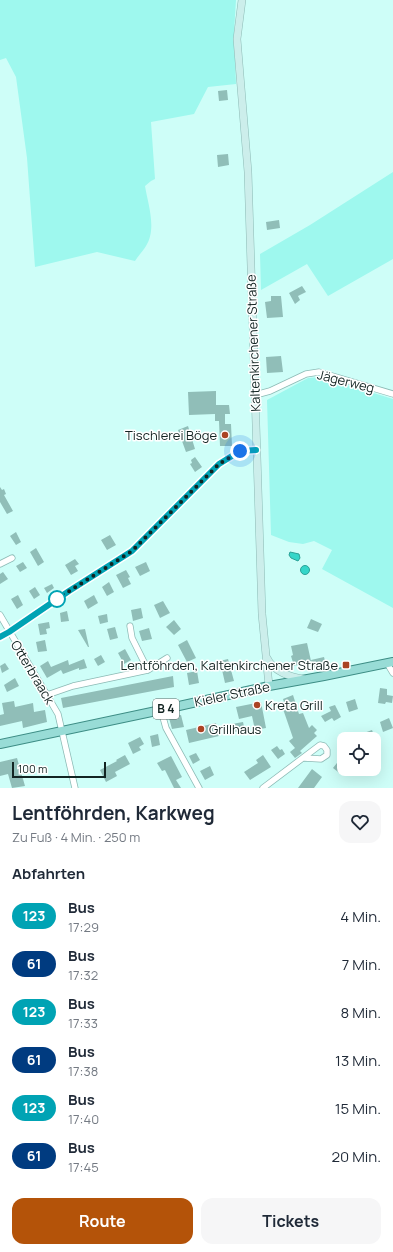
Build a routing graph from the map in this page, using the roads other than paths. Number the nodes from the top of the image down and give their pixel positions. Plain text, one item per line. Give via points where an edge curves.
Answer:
1 (242, 0) edge
2 (255, 394) junction
3 (393, 394) edge
4 (256, 450) junction
5 (12, 558) dead end
6 (0, 564) edge
7 (0, 615) edge
8 (130, 626) dead end
9 (9, 632) junction
10 (0, 637) edge
11 (266, 656) junction
12 (167, 658) dead end
13 (390, 662) edge
14 (148, 670) junction
15 (393, 673) edge
16 (306, 679) junction
17 (269, 686) junction
18 (47, 695) junction
19 (161, 710) junction
20 (62, 731) junction
21 (0, 744) edge
22 (304, 758) dead end
23 (75, 788) edge
24 (200, 788) edge
25 (263, 788) edge

1 - 2 main road, Kaltenkirchener Straße via 237,39 248,172
2 - 3 street, Jägerweg via 270,391 306,374 319,372
2 - 4 main road, Kaltenkirchener Straße
4 - 9 street via 240,451 219,464 132,551
4 - 11 main road, Kaltenkirchener Straße
5 - 6 street
7 - 9 street, Otterbraack
8 - 14 street via 132,638
9 - 10 street
9 - 18 street, Otterbraack
11 - 16 main road via 268,662 279,671 295,678
11 - 17 main road, Kaltenkirchener Straße
12 - 14 street
13 - 15 street
13 - 16 main road, Kieler Straße / B 4
14 - 18 street via 73,686
16 - 17 main road, Kieler Straße / B 4
17 - 19 main road, Kieler Straße / B 4
18 - 20 street, Otterbraack via 58,714
19 - 20 main road, Kieler Straße / B 4
19 - 24 street via 166,728
20 - 21 main road, Kieler Straße / B 4
20 - 23 street, Otterbraack
22 - 25 street

